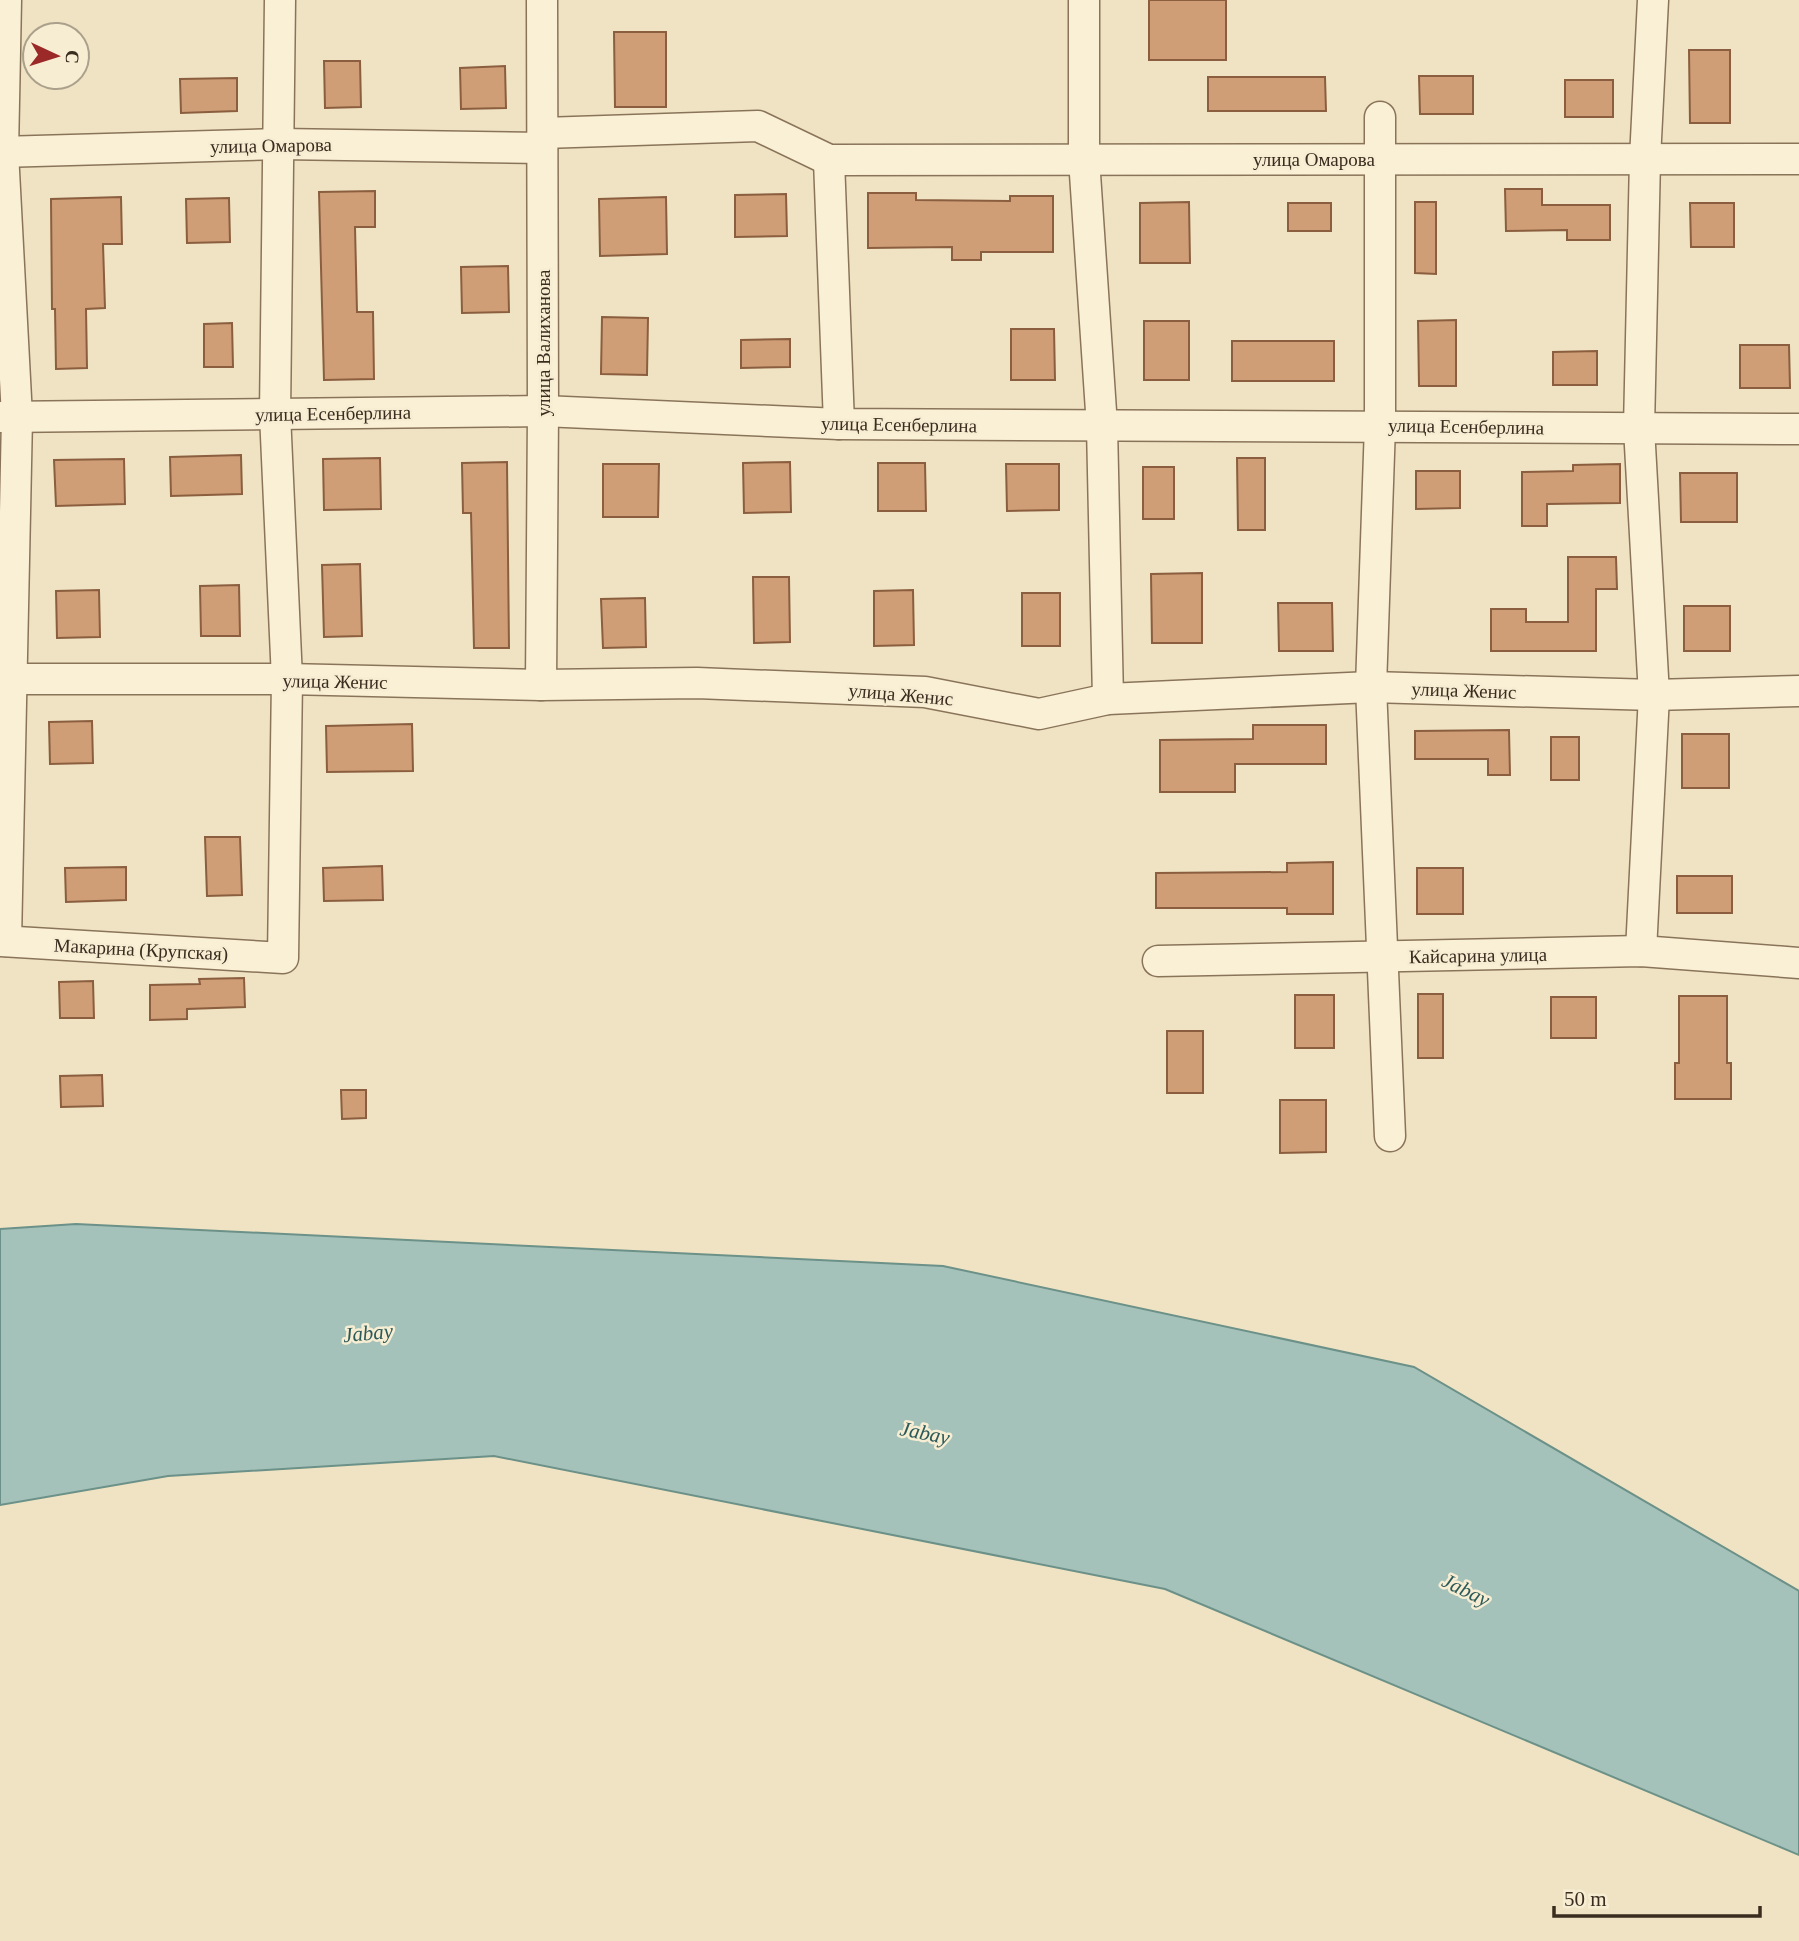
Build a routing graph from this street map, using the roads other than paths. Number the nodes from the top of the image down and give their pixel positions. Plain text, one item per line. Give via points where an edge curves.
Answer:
1 (6, 0) edge
2 (280, 0) edge
3 (542, 0) edge
4 (1084, 0) edge
5 (1654, 0) edge
6 (1380, 117) dead end
7 (542, 141) junction
8 (279, 144) junction
9 (2, 152) edge
10 (1084, 159) junction
11 (1380, 159) junction
12 (1644, 159) junction
13 (1799, 159) edge
14 (829, 160) junction
15 (544, 411) junction
16 (275, 414) junction
17 (9, 417) edge
18 (839, 424) junction
19 (1380, 425) junction
20 (1102, 426) junction
21 (1639, 428) junction
22 (1799, 429) edge
23 (5, 679) edge
24 (287, 679) junction
25 (541, 685) junction
26 (1371, 687) junction
27 (1799, 691) edge
28 (1654, 695) junction
29 (1108, 699) junction
30 (3, 941) edge
31 (1641, 951) junction
32 (1383, 956) junction
33 (1158, 961) dead end
34 (1799, 963) edge
35 (1390, 1136) dead end

1 - 9 street
2 - 8 street
3 - 7 street, улица Валиханова
4 - 10 street
5 - 12 street
6 - 11 street
7 - 8 street, улица Омарова
7 - 14 street, улица Омарова via 758,126
7 - 15 street, улица Валиханова
8 - 9 street, улица Омарова
8 - 16 street
9 - 17 street
10 - 11 street, улица Омарова
10 - 14 street, улица Омарова
10 - 20 street
11 - 12 street, улица Омарова
11 - 19 street
12 - 13 street, улица Омарова
12 - 21 street
14 - 18 street
15 - 16 street, улица Есенберлина
15 - 18 street, улица Есенберлина
15 - 25 street, улица Валиханова
16 - 17 street, улица Есенберлина
16 - 24 street
17 - 23 street
18 - 20 street, улица Есенберлина
19 - 20 street, улица Есенберлина
19 - 21 street, улица Есенберлина
19 - 26 street
20 - 29 street
21 - 22 street, улица Есенберлина
21 - 28 street
23 - 24 street, улица Женис
23 - 30 street
24 - 25 street, улица Женис
24 - 30 street, Макарина (Крупская) via 283,958
25 - 29 street, улица Женис via 697,683 925,692 1040,714
26 - 28 street, улица Женис
26 - 29 street, улица Женис
26 - 32 street
27 - 28 street, улица Женис
28 - 31 street
31 - 32 street, Кайсарина улица
31 - 34 street, Кайсарина улица
32 - 33 street, Кайсарина улица
32 - 35 street

